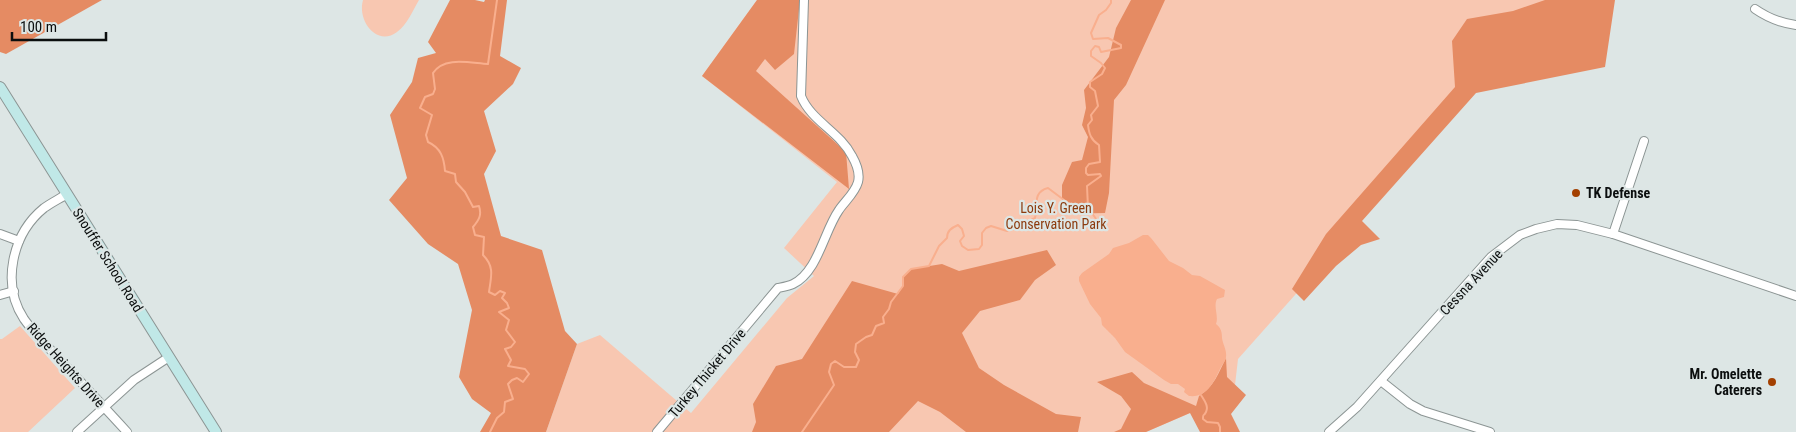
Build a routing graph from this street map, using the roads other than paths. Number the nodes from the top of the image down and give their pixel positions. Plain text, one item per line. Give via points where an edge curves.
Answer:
1 (804, 0) edge
2 (1755, 9) dead end
3 (1796, 25) edge
4 (0, 87) edge
5 (1644, 141) dead end
6 (67, 194) junction
7 (0, 234) edge
8 (1614, 234) junction
9 (19, 241) junction
10 (14, 291) junction
11 (0, 295) edge
12 (1796, 296) edge
13 (169, 357) junction
14 (1380, 381) junction
15 (104, 407) junction
16 (78, 432) edge
17 (127, 432) edge
18 (216, 432) edge
19 (657, 432) edge
20 (1328, 432) edge
21 (1490, 432) edge

1 - 19 street, Turkey Thicket Drive via 801,96 805,105 846,145 859,180 838,211 808,269 794,284 778,288
2 - 3 street via 1785,24
4 - 6 main road, Snouffer School Road
5 - 8 street
6 - 9 street, Ridge Heights Drive via 44,208
6 - 13 main road, Snouffer School Road
7 - 9 street
8 - 12 street, Cessna Avenue
8 - 14 street, Cessna Avenue via 1566,224 1548,225 1520,235 1491,257
9 - 10 street, Ridge Heights Drive via 11,274
10 - 11 street
10 - 15 street, Ridge Heights Drive via 21,313 32,329
13 - 15 street via 134,380
13 - 18 main road, Snouffer School Road
14 - 20 street, Cessna Avenue
14 - 21 street via 1423,411
15 - 16 street
15 - 17 street, Ridge Heights Drive

